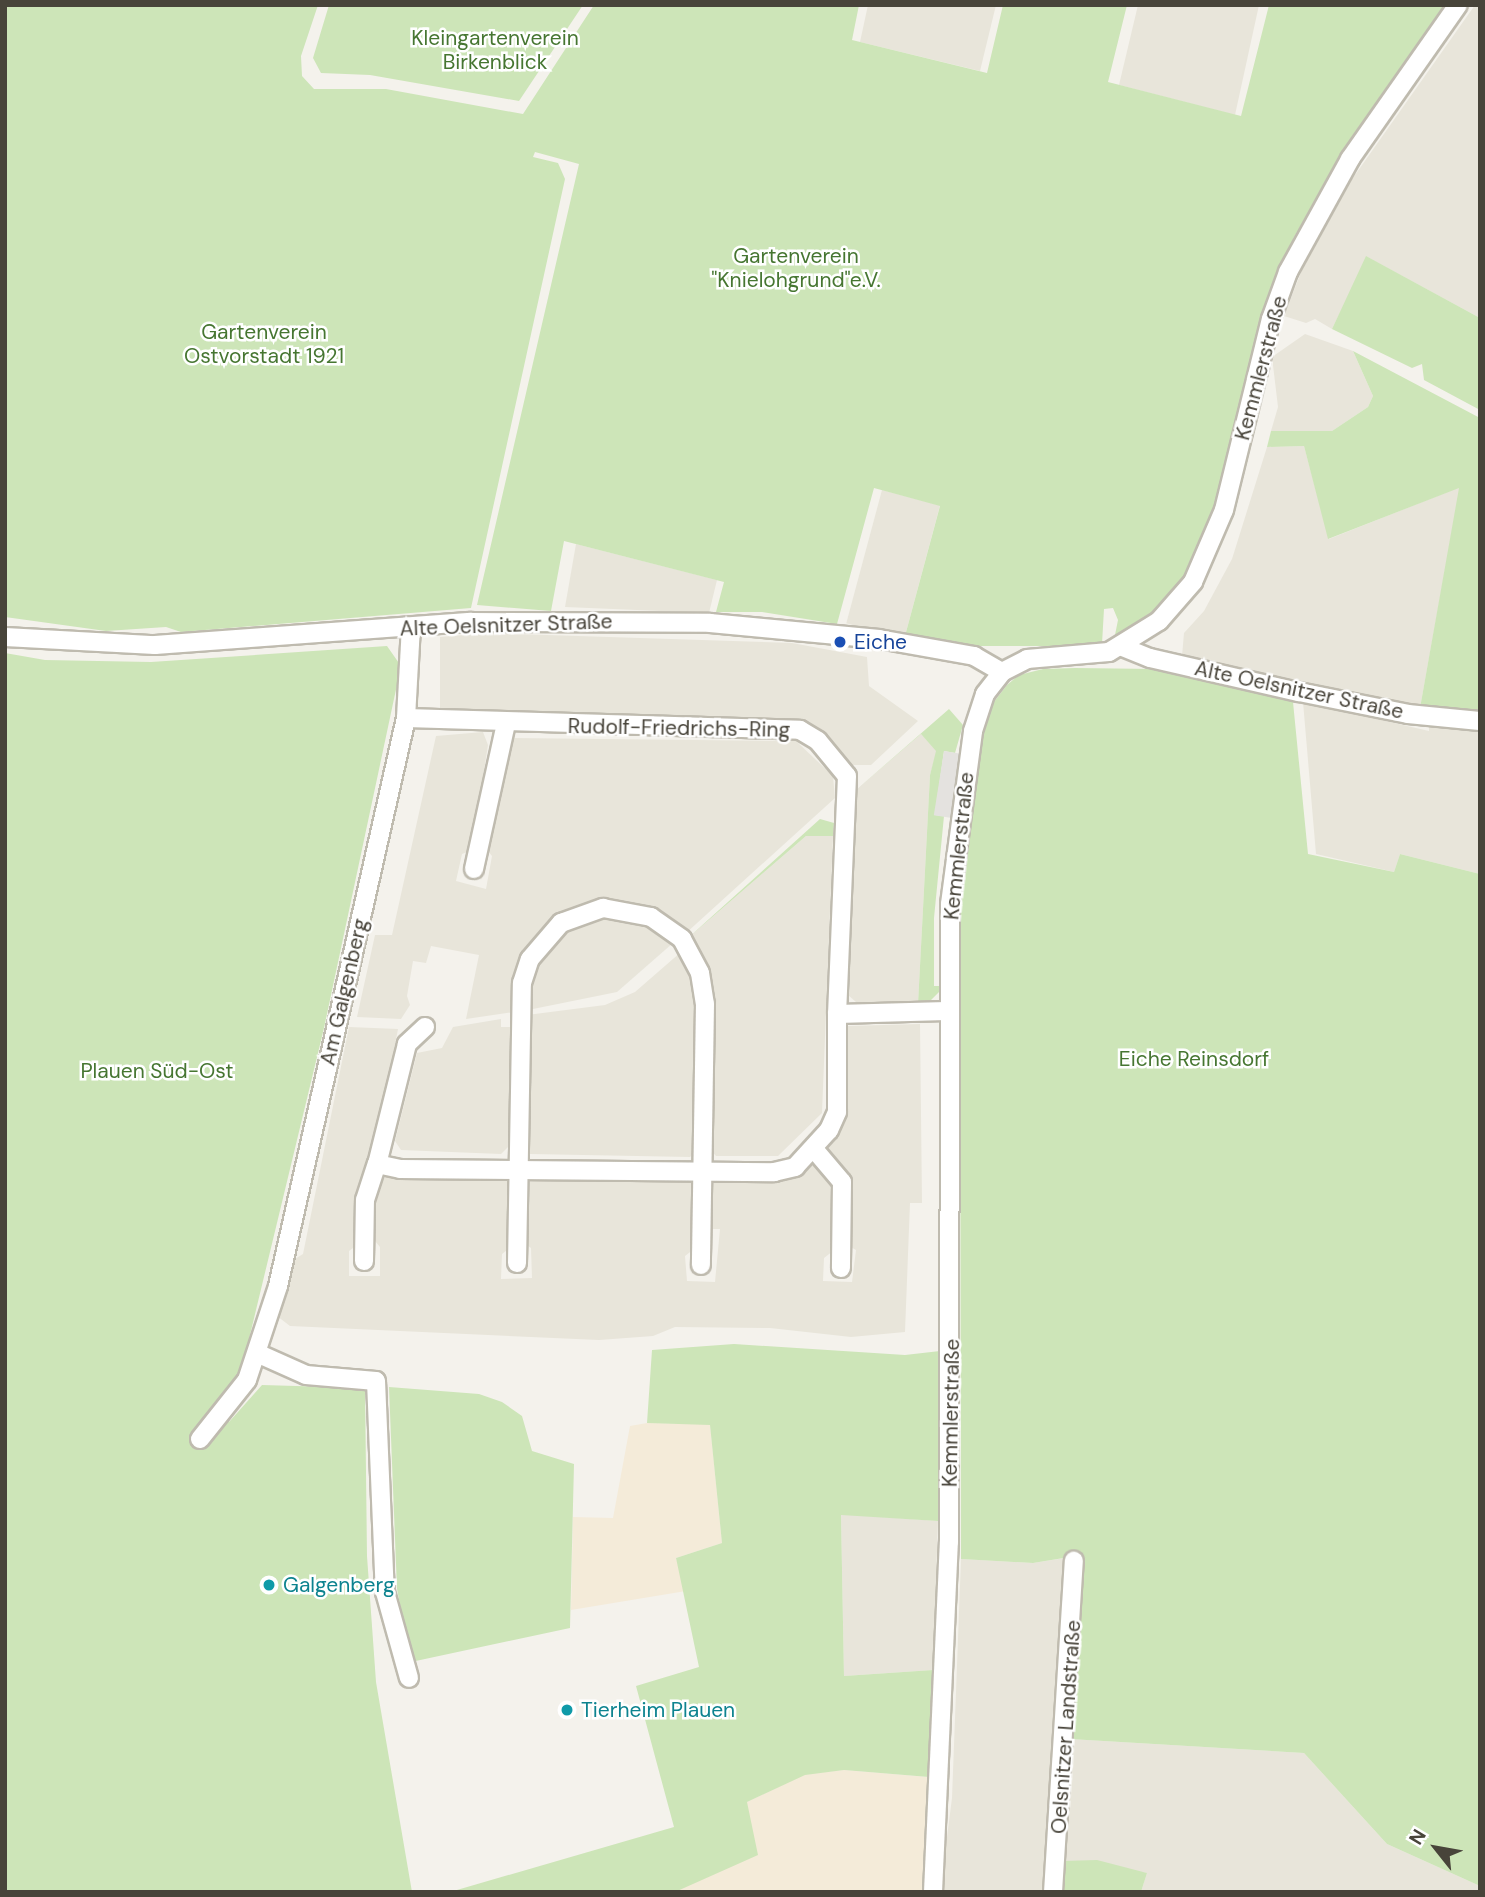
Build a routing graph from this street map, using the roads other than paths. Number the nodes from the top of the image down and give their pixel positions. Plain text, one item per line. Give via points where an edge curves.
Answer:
1 (1458, 5) edge
2 (411, 627) junction
3 (5, 637) edge
4 (1120, 646) junction
5 (1002, 672) junction
6 (406, 718) junction
7 (1480, 721) edge
8 (506, 724) junction
9 (474, 869) dead end
10 (947, 1011) junction
11 (837, 1014) junction
12 (425, 1027) dead end
13 (814, 1149) junction
14 (377, 1164) junction
15 (517, 1170) junction
16 (702, 1172) junction
17 (364, 1261) dead end
18 (517, 1263) dead end
19 (701, 1265) dead end
20 (841, 1268) dead end
21 (259, 1354) junction
22 (200, 1439) dead end
23 (1074, 1561) dead end
24 (409, 1678) dead end
25 (933, 1892) edge
26 (1053, 1892) edge

1 - 4 street, Kemmlerstraße via 1350,159 1288,272 1271,319 1210,551 1178,602 1140,636
2 - 3 street, Alte Oelsnitzer Straße via 155,645
2 - 5 street, Alte Oelsnitzer Straße via 515,621 710,623 879,639 974,656
2 - 6 street, Am Galgenberg
4 - 5 street, Kemmlerstraße via 1083,656 1027,659
4 - 7 street, Alte Oelsnitzer Straße via 1299,692 1408,714
5 - 10 street, Kemmlerstraße via 985,694 969,755 950,904
6 - 8 street, Rudolf-Friedrichs-Ring
6 - 21 street, Am Galgenberg
8 - 9 street
8 - 11 street, Rudolf-Friedrichs-Ring via 800,730 818,741 847,776
10 - 11 street
10 - 25 street, Kemmlerstraße via 952,1338 941,1788
11 - 13 street, Rudolf-Friedrichs-Ring via 837,1112
12 - 14 street via 407,1044
13 - 16 street, Rudolf-Friedrichs-Ring via 795,1167 774,1172
13 - 20 street via 842,1182
14 - 15 street, Rudolf-Friedrichs-Ring via 400,1170
14 - 17 street via 365,1200
15 - 16 street, Rudolf-Friedrichs-Ring
15 - 16 street via 521,1003 530,959 561,923 603,908 651,917 682,939 700,973 705,1004
15 - 18 street
16 - 19 street
21 - 22 street, Am Galgenberg via 247,1380
21 - 24 street via 306,1375 376,1381 385,1592
23 - 26 street, Oelsnitzer Landstraße

